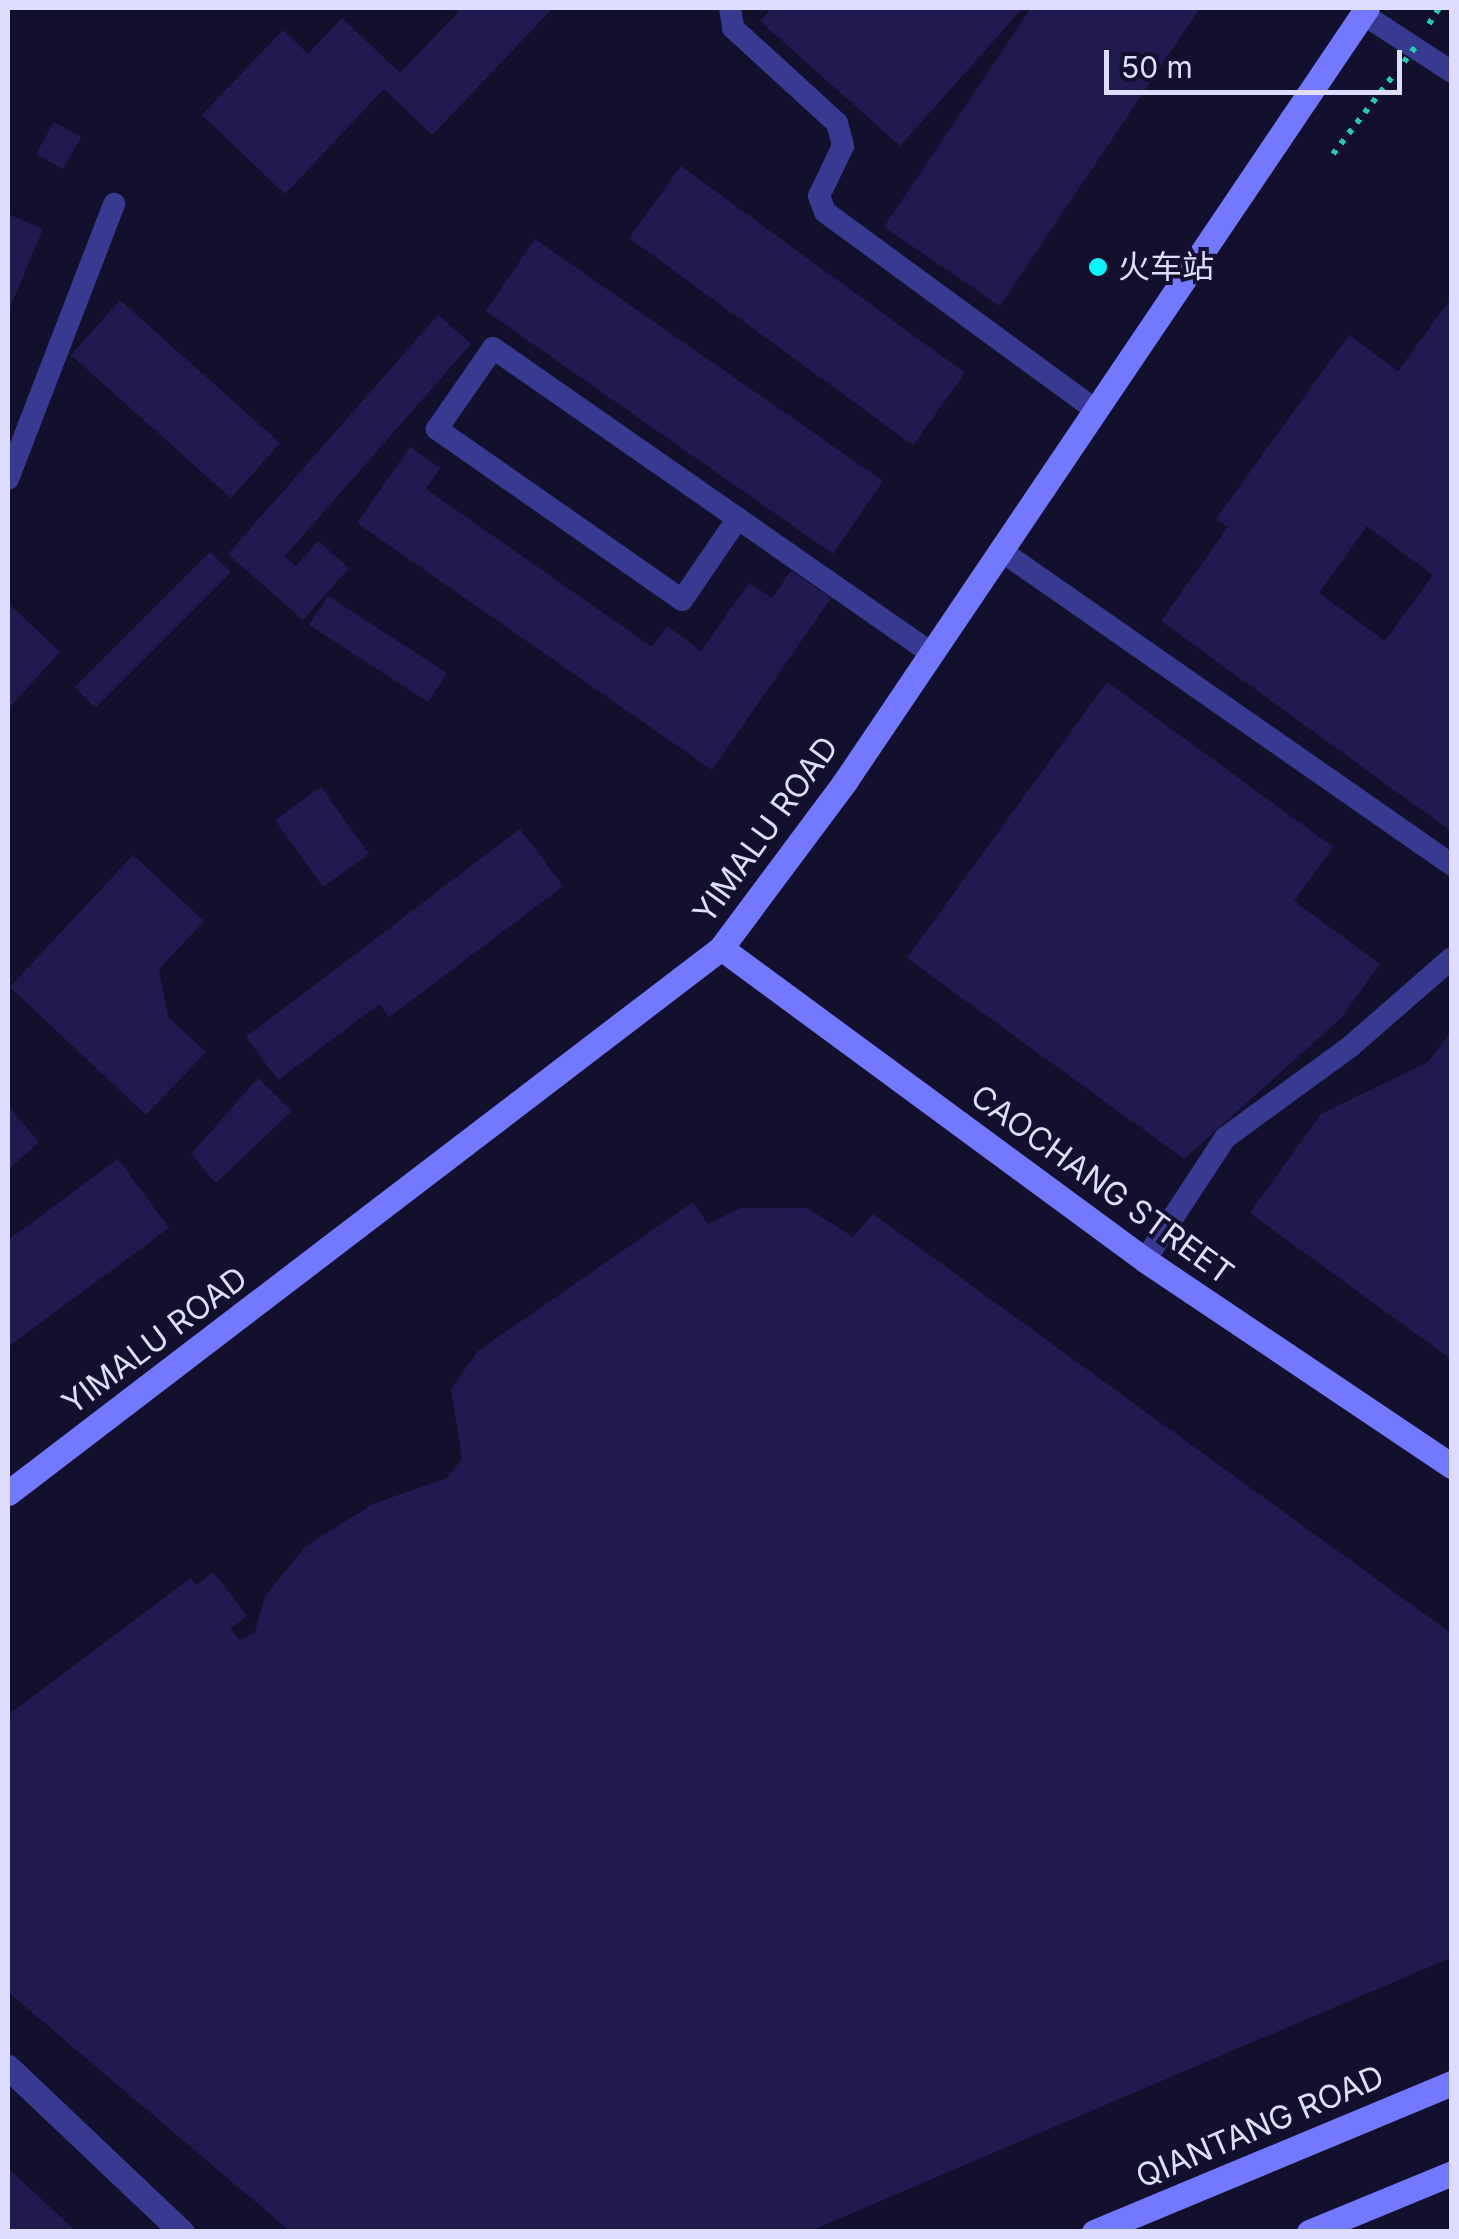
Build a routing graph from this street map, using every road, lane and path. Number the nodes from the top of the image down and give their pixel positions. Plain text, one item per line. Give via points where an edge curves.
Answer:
1 (730, 8) edge
2 (1365, 11) edge
3 (1419, 42) dead end
4 (1452, 72) edge
5 (1332, 154) dead end
6 (114, 204) dead end
7 (1096, 410) junction
8 (8, 479) edge
9 (738, 518) junction
10 (1000, 550) junction
11 (931, 653) junction
12 (1452, 865) edge
13 (721, 948) junction
14 (1452, 958) edge
15 (1144, 1260) junction
16 (1452, 1466) edge
17 (8, 1493) edge
18 (8, 2067) edge
19 (1452, 2083) edge
20 (1452, 2173) edge
21 (182, 2232) edge
22 (1094, 2232) edge
23 (1310, 2232) edge

1 - 7 lane via 732,28 837,123 843,146 819,196 825,212
2 - 4 lane
2 - 7 street, YIMALU ROAD
3 - 5 path, bridge
6 - 8 lane
7 - 10 street, YIMALU ROAD
9 - 9 lane via 682,600 437,429 493,348
9 - 11 lane
10 - 11 street, YIMALU ROAD
10 - 12 lane
11 - 13 street, YIMALU ROAD via 767,893
13 - 15 street, CAOCHANG STREET
13 - 17 street, YIMALU ROAD
14 - 15 lane via 1381,1022 1225,1138
15 - 16 street, CAOCHANG STREET
18 - 21 street
19 - 22 street, QIANTANG ROAD
20 - 23 street

